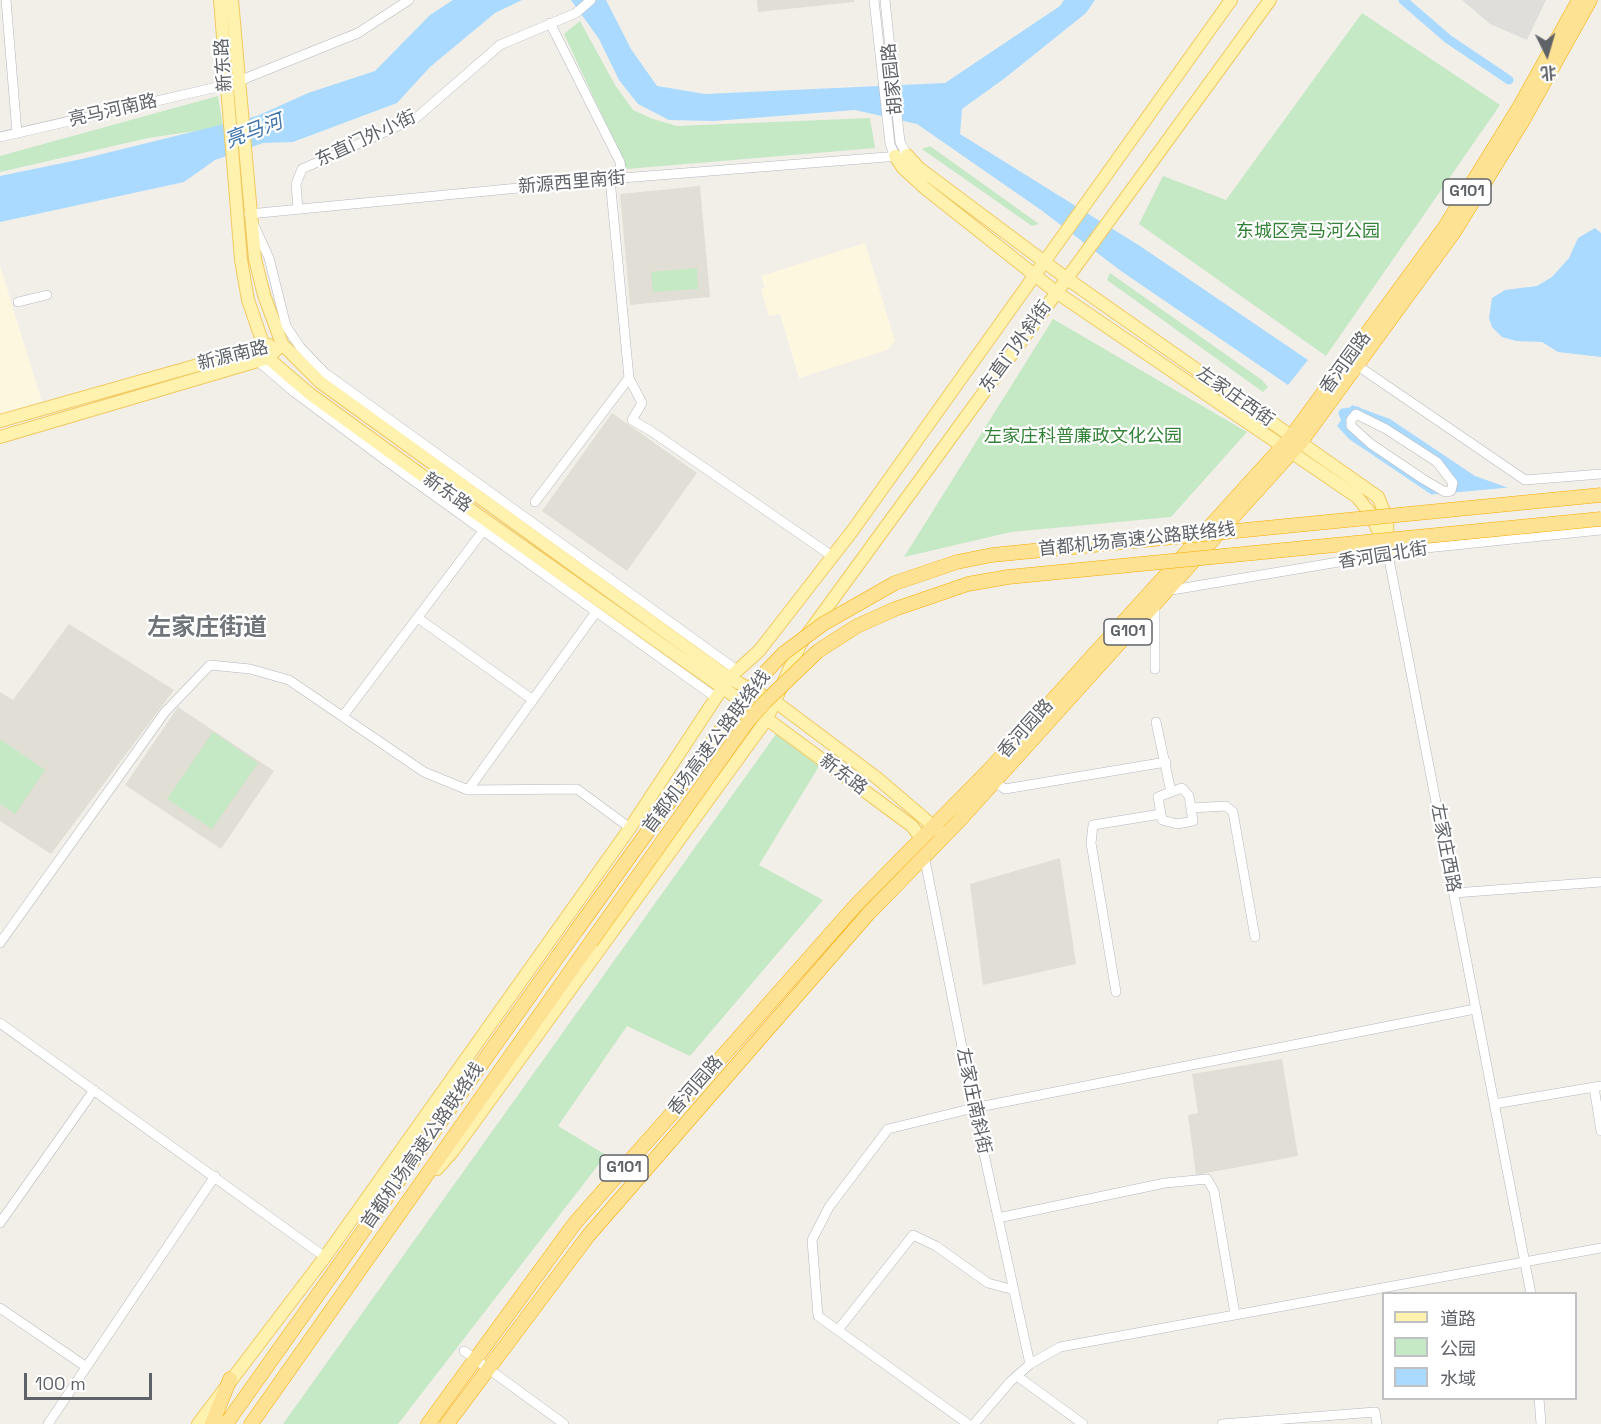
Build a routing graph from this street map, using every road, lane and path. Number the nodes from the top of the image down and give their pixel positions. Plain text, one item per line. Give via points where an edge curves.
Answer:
1 (6, 0) edge
2 (220, 0) edge
3 (232, 0) edge
4 (409, 0) edge
5 (591, 0) edge
6 (874, 0) edge
7 (885, 0) edge
8 (1231, 0) edge
9 (1270, 0) edge
10 (1579, 0) edge
11 (1590, 0) edge
12 (550, 23) junction
13 (239, 81) junction
14 (226, 85) junction
15 (17, 133) junction
16 (0, 137) edge
17 (895, 143) junction
18 (901, 156) junction
19 (239, 170) junction
20 (622, 178) junction
21 (610, 179) junction
22 (298, 209) junction
23 (249, 214) junction
24 (1045, 261) junction
25 (1036, 273) junction
26 (1066, 278) junction
27 (1056, 292) junction
28 (47, 295) dead end
29 (18, 302) dead end
30 (282, 344) junction
31 (258, 347) junction
32 (263, 360) junction
33 (1349, 371) junction
34 (629, 378) junction
35 (0, 421) edge
36 (0, 436) edge
37 (1292, 445) junction
38 (1601, 474) edge
39 (1454, 483) joint
40 (1601, 495) edge
41 (535, 502) dead end
42 (1601, 519) edge
43 (1601, 530) edge
44 (485, 532) junction
45 (1388, 554) junction
46 (832, 556) junction
47 (1166, 591) junction
48 (1155, 602) junction
49 (596, 612) junction
50 (420, 619) junction
51 (1155, 669) dead end
52 (733, 675) junction
53 (718, 693) junction
54 (533, 700) junction
55 (777, 703) junction
56 (346, 718) junction
57 (767, 719) junction
58 (1156, 722) dead end
59 (1166, 762) junction
60 (994, 782) junction
61 (468, 790) junction
62 (1171, 792) junction
63 (1191, 808) junction
64 (1161, 814) junction
65 (934, 826) junction
66 (630, 828) junction
67 (945, 836) junction
68 (921, 838) junction
69 (924, 858) junction
70 (1601, 882) edge
71 (1454, 893) junction
72 (1255, 937) dead end
73 (0, 943) edge
74 (1116, 992) dead end
75 (1475, 1009) junction
76 (0, 1023) edge
77 (1598, 1086) edge
78 (94, 1090) junction
79 (1494, 1104) junction
80 (974, 1108) junction
81 (1601, 1131) edge
82 (214, 1176) junction
83 (401, 1210) junction
84 (998, 1218) junction
85 (0, 1223) edge
86 (1601, 1248) edge
87 (325, 1257) junction
88 (1525, 1260) junction
89 (1014, 1290) junction
90 (1531, 1292) edge
91 (0, 1308) edge
92 (1235, 1314) junction
93 (838, 1330) junction
94 (469, 1356) junction
95 (1030, 1364) junction
96 (85, 1366) junction
97 (487, 1368) junction
98 (1017, 1376) junction
99 (230, 1378) junction
100 (1539, 1400) edge
101 (48, 1424) edge
102 (198, 1424) edge
103 (212, 1424) edge
104 (226, 1424) edge
105 (251, 1424) edge
106 (428, 1424) edge
107 (447, 1424) edge
108 (564, 1424) edge
109 (968, 1424) edge
110 (974, 1424) edge
111 (1083, 1424) edge
112 (1222, 1424) edge
113 (1377, 1424) edge
114 (1541, 1424) edge

1 - 15 street
2 - 14 main road, 新东路
3 - 13 main road, 新东路
4 - 13 street via 357,33
5 - 12 street via 576,12
6 - 17 street, 胡家园路
7 - 17 street, 胡家园路
8 - 24 main road, 东直门外斜街
9 - 26 main road, 东直门外斜街
10 - 33 highway, 香河园路 / G101 via 1520,106 1445,227
11 - 33 highway, 香河园路 / G101 via 1495,168 1454,232
12 - 20 street via 620,162
12 - 22 street, 东直门外小街 via 500,45 416,118 302,169 296,184
13 - 19 main road, 新东路
14 - 15 street, 亮马河南路
14 - 19 main road, 新东路
15 - 16 street, 亮马河南路
17 - 18 street, 胡家园路
18 - 20 street, 新源西里南街
18 - 24 main road
18 - 25 main road via 903,168 926,189
19 - 23 main road, 新东路
19 - 31 main road, 新东路 via 246,290
20 - 21 street, 新源西里南街
21 - 22 street, 新源西里南街
21 - 34 street
22 - 23 street, 新源西里南街
23 - 30 main road, 新东路 via 264,295
23 - 52 street via 269,258 286,326 325,373
24 - 25 main road, 东直门外斜街
24 - 26 main road, 左家庄西街
25 - 27 main road, 左家庄西街
25 - 46 main road, 东直门外斜街
26 - 27 main road, 东直门外斜街
26 - 37 main road, 左家庄西街
27 - 37 main road, 左家庄西街
27 - 55 main road, 东直门外斜街 via 801,644
28 - 29 street
30 - 31 main road, 新源南路
30 - 32 main road, 新源南路
30 - 52 main road, 新东路 via 320,382
31 - 32 main road, 新东路
31 - 35 main road, 新源南路
32 - 36 main road, 新源南路
32 - 44 street via 317,409
32 - 53 main road, 新东路
33 - 37 highway, 香河园路 / G101
33 - 38 street via 1525,480
34 - 41 street
34 - 46 street via 642,403 632,420
37 - 45 main road, 左家庄西路 via 1357,497 1371,514
37 - 47 highway, 香河园路 / G101
37 - 65 highway, 香河园路 / G101
39 - 39 street via 1437,462 1386,429 1356,414 1351,420 1351,426 1371,444 1423,479 1445,492 1451,491
40 - 104 highway, 首都机场高速公路联络线, bridge via 992,555 957,562 895,584 823,624 784,653 755,683
42 - 83 highway, 首都机场高速公路联络线, bridge via 1008,577 968,584 857,626 818,651 748,721
43 - 45 street, 香河园北街
44 - 49 street
44 - 50 street
45 - 47 street, 香河园北街
45 - 71 street, 左家庄西路
46 - 52 main road, 东直门外斜街 via 759,651
47 - 48 highway, 香河园路 / G101
48 - 51 street
48 - 60 highway, 香河园路 / G101
49 - 53 street
49 - 54 street
50 - 54 street
50 - 56 street
52 - 53 main road, 东直门外斜街
52 - 55 main road, 新东路
53 - 57 main road, 新东路
53 - 66 main road, 东直门外斜街
54 - 61 street
55 - 57 main road, 东直门外斜街
55 - 65 main road, 新东路
56 - 61 street via 424,772
56 - 73 street via 289,680 250,669 210,665 165,712
57 - 68 main road, 新东路 via 912,826
57 - 83 main road, 东直门外斜街 via 453,1151
58 - 59 street
59 - 60 street via 1005,789
59 - 62 street
60 - 67 highway, 香河园路 / G101
61 - 66 street via 576,789
62 - 63 street via 1182,788 1189,796
62 - 64 street via 1158,797
63 - 64 street via 1193,822 1177,824 1162,820
63 - 72 street via 1226,806 1233,812
64 - 74 street via 1093,825 1091,843
65 - 67 main road, 新东路
65 - 68 highway, 香河园路 / G101
66 - 87 main road, 东直门外斜街
67 - 69 highway, 香河园路 / G101
68 - 69 street, 左家庄南斜街
68 - 94 highway, 香河园路 / G101 via 857,904 575,1223
69 - 80 street, 左家庄南斜街
69 - 97 highway, 香河园路 / G101 via 860,923 588,1236
70 - 71 street
71 - 75 street, 左家庄西路
75 - 79 street, 左家庄西路
75 - 80 street
76 - 78 street
77 - 79 street
77 - 81 street
78 - 82 street
78 - 85 street
79 - 88 street, 左家庄西路
80 - 84 street, 左家庄南斜街
80 - 93 street via 888,1129 829,1207 812,1240 818,1316
82 - 87 street
82 - 96 street
83 - 105 highway, 首都机场高速公路联络线
84 - 89 street, 左家庄南斜街
84 - 92 street via 1165,1183 1207,1179 1214,1191
86 - 88 street
87 - 99 main road, 东直门外斜街
88 - 90 street, 左家庄西路
88 - 92 street
89 - 93 street via 988,1283 913,1234
89 - 95 street, 左家庄南斜街
91 - 96 street
92 - 95 street via 1060,1347
93 - 109 street
94 - 97 street
94 - 106 highway, 香河园路 / G101
95 - 98 street
96 - 101 street
97 - 107 highway, 香河园路 / G101
97 - 108 street
98 - 110 street
98 - 111 street
99 - 102 main road, 东直门外斜街
99 - 103 highway
100 - 114 street
112 - 113 street via 1375,1412

